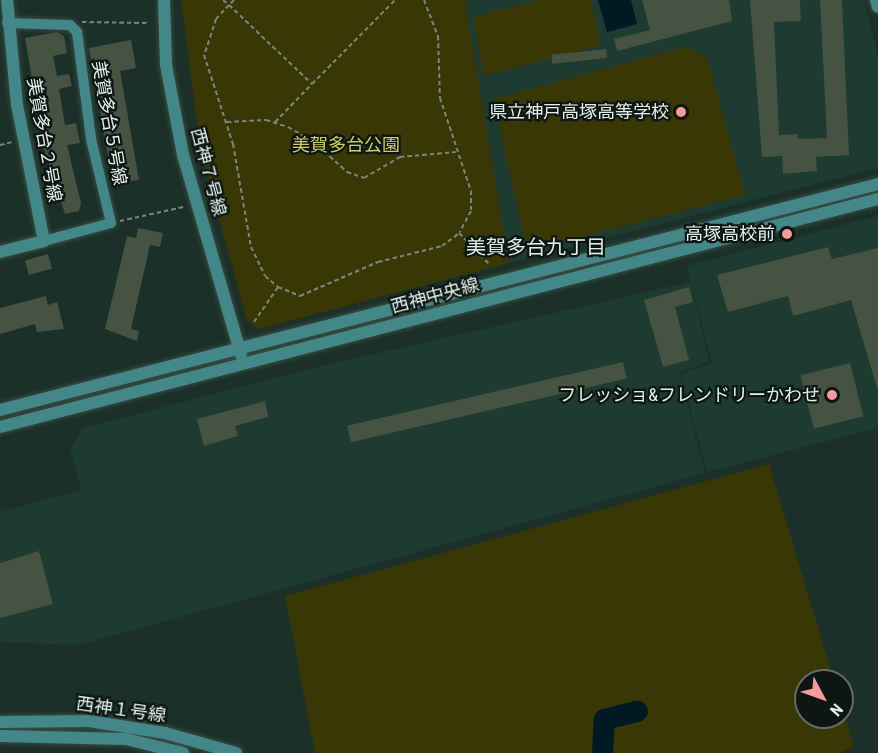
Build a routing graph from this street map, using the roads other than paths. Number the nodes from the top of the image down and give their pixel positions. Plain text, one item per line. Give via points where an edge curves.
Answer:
1 (7, 0) edge
2 (164, 0) edge
3 (876, 0) edge
4 (878, 7) edge
5 (7, 23) junction
6 (878, 184) edge
7 (878, 199) edge
8 (44, 241) junction
9 (0, 252) edge
10 (239, 348) junction
11 (244, 365) junction
12 (0, 410) edge
13 (0, 427) edge
14 (0, 722) edge
15 (0, 736) edge
16 (179, 752) edge
17 (236, 753) edge

1 - 5 street, 美賀多台２号線
2 - 10 street, 西神７号線 via 166,65 183,155
3 - 4 street
5 - 8 street, 美賀多台２号線
5 - 8 street, 美賀多台５号線 via 70,25 77,32 91,139 111,224
6 - 10 street, 西神中央線
7 - 11 street, 西神中央線
8 - 9 street
10 - 11 street, 西神７号線
10 - 12 street, 西神中央線
11 - 13 street, 西神中央線
14 - 17 street, 西神１号線 via 89,721 165,733
15 - 16 street, 西神１号線 via 126,739

